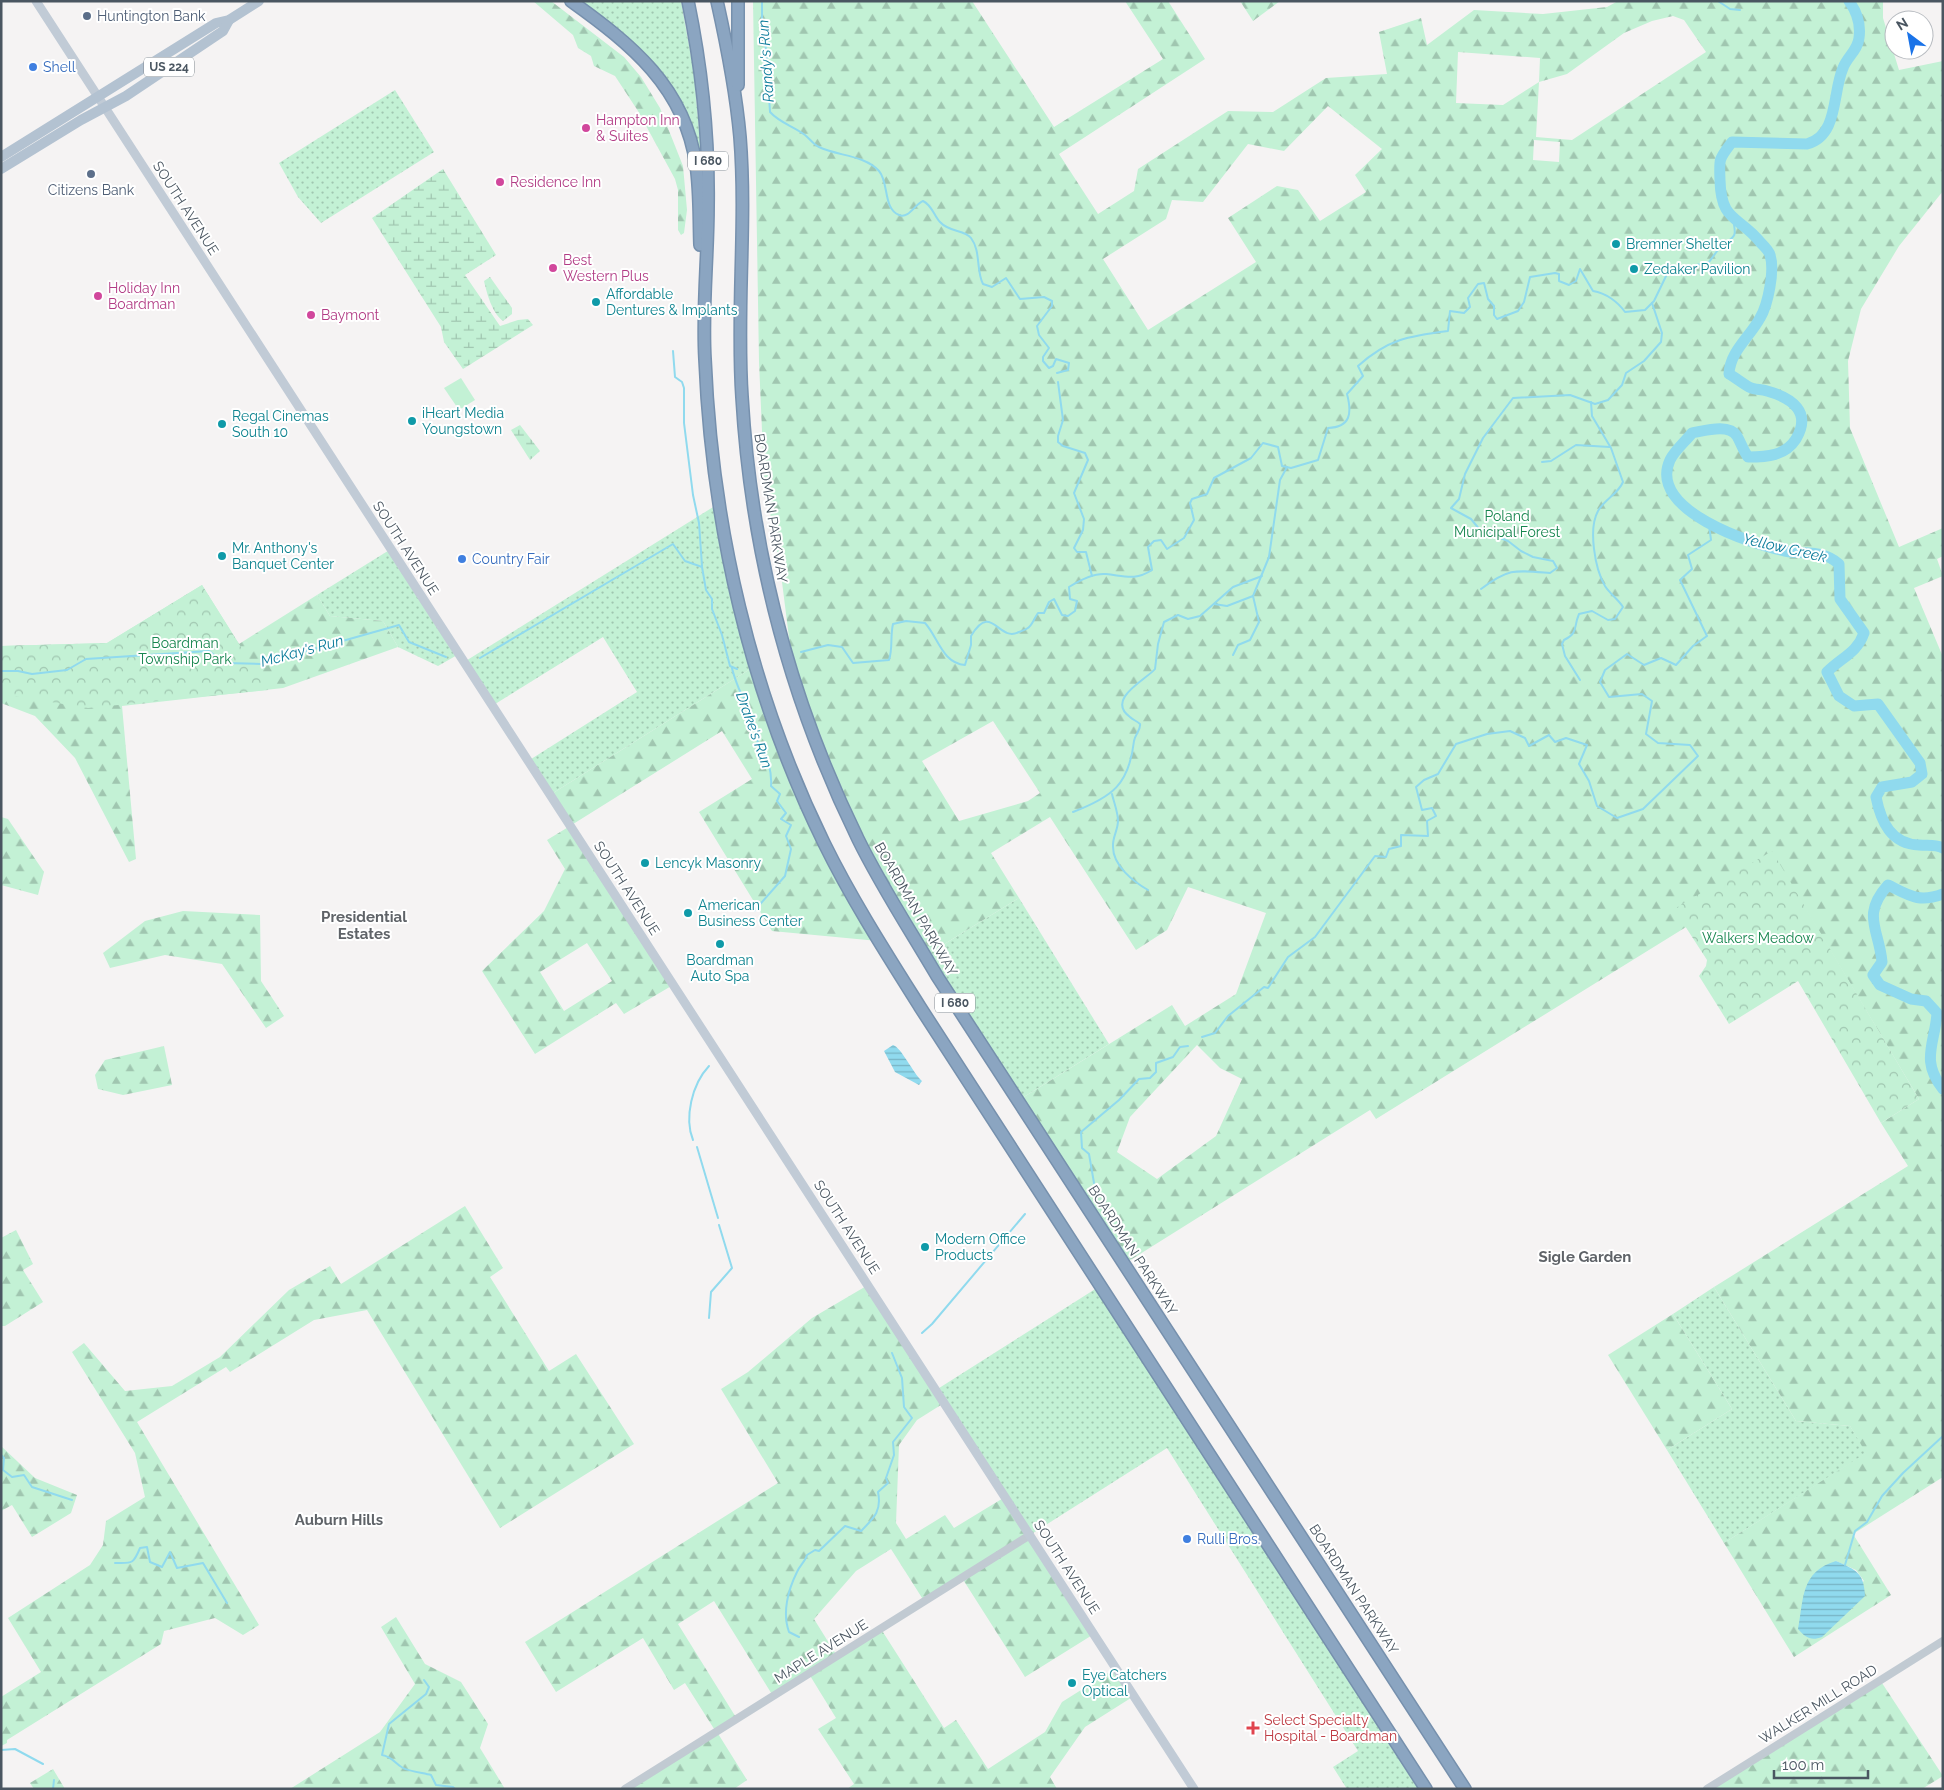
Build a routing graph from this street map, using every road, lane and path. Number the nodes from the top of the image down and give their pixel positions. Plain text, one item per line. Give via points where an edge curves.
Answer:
1 (36, 1) edge
2 (259, 1) edge
3 (571, 1) edge
4 (688, 1) edge
5 (717, 1) edge
6 (738, 1) edge
7 (229, 20) junction
8 (98, 97) junction
9 (104, 107) junction
10 (737, 111) junction
11 (1, 157) edge
12 (1, 169) edge
13 (704, 322) junction
14 (1030, 1535) junction
15 (1943, 1641) edge
16 (625, 1789) edge
17 (1194, 1789) edge
18 (1426, 1789) edge
19 (1465, 1789) edge
20 (1707, 1789) edge

1 - 8 main road, SOUTH AVENUE
2 - 7 main road, US 224
3 - 13 highway via 640,54 667,89 680,113 696,165
4 - 13 highway, I 680 via 700,69 706,131 708,207
5 - 10 highway, BOARDMAN PARKWAY / I 680
6 - 10 highway
7 - 8 main road, US 224 via 216,23
7 - 9 main road, US 224 via 223,31 126,96
8 - 9 main road, SOUTH AVENUE
8 - 11 main road, US 224
9 - 12 main road, US 224
9 - 14 main road, SOUTH AVENUE
10 - 19 highway, BOARDMAN PARKWAY / I 680 via 742,198 741,394 749,480 776,618 795,685 825,766 870,862 937,976
13 - 18 highway, I 680 via 712,463 735,591 765,700 824,844 860,911 920,1007
14 - 16 street, MAPLE AVENUE
14 - 17 main road, SOUTH AVENUE
15 - 20 street, WALKER MILL ROAD

